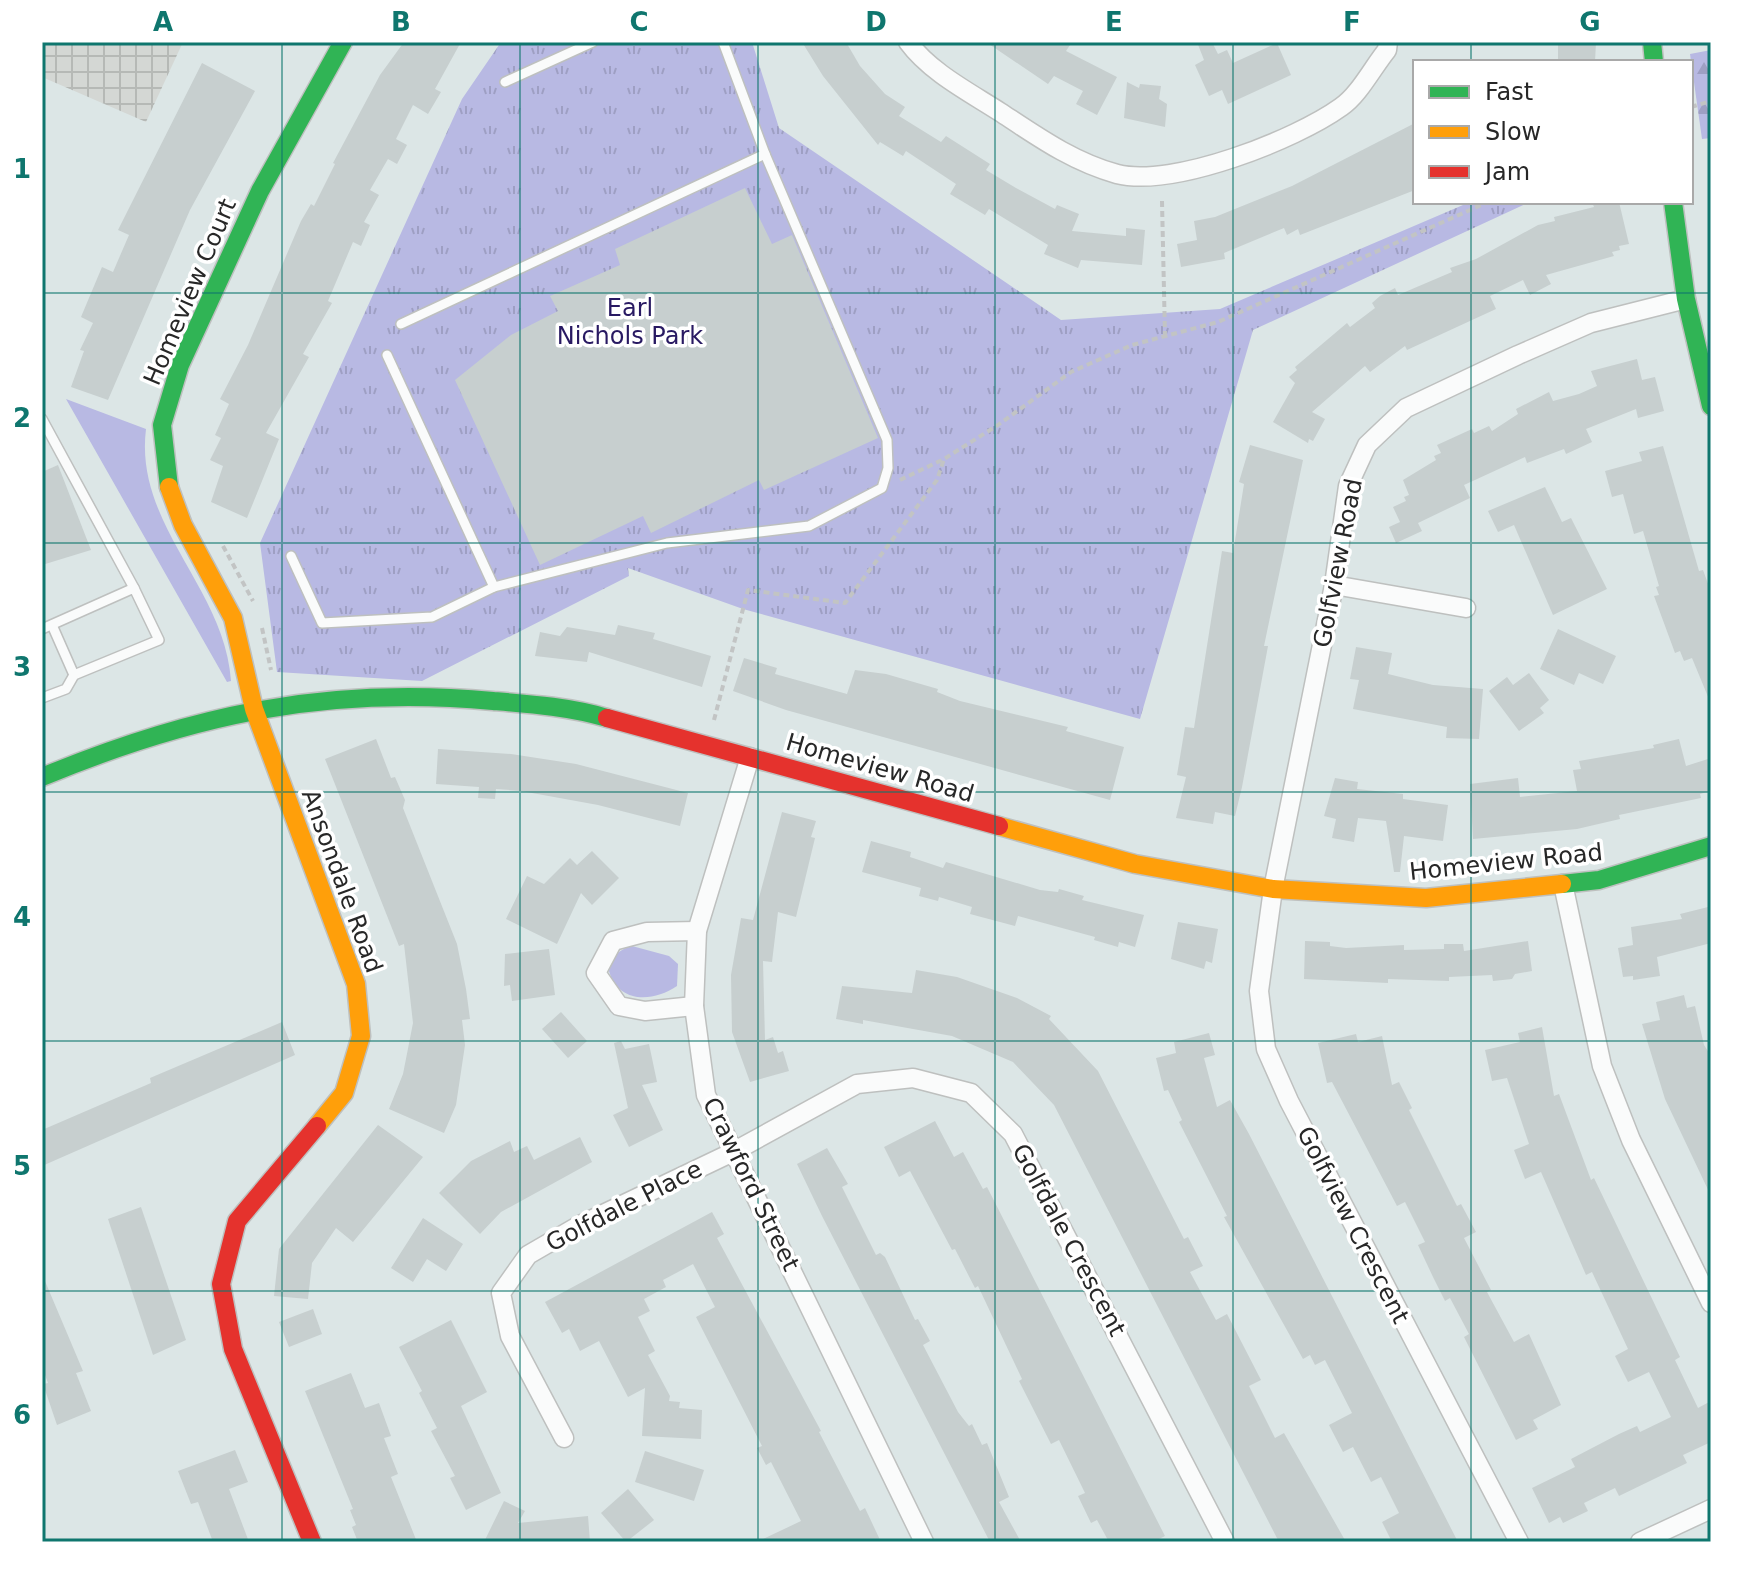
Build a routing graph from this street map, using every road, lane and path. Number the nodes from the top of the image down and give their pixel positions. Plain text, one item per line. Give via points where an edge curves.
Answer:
1 (343, 42) edge
2 (593, 42) edge
3 (723, 42) edge
4 (908, 42) edge
5 (1388, 42) edge
6 (505, 82) dead end
7 (765, 154) junction
8 (1162, 201) dead end
9 (1484, 204) edge
10 (1673, 204) edge
11 (1686, 299) junction
12 (401, 324) dead end
13 (1165, 336) junction
14 (387, 355) dead end
15 (1711, 406) edge
16 (42, 419) edge
17 (944, 459) junction
18 (882, 488) junction
19 (221, 542) dead end
20 (291, 556) dead end
21 (1334, 585) junction
22 (494, 587) junction
23 (134, 588) junction
24 (253, 602) dead end
25 (1466, 608) dead end
26 (259, 616) dead end
27 (47, 627) edge
28 (74, 675) junction
29 (272, 676) dead end
30 (42, 698) edge
31 (254, 709) junction
32 (714, 720) dead end
33 (750, 757) junction
34 (42, 777) edge
35 (1711, 846) edge
36 (1563, 884) junction
37 (1273, 889) junction
38 (697, 931) junction
39 (694, 1006) junction
40 (733, 1152) junction
41 (1711, 1303) edge
42 (564, 1438) dead end
43 (1711, 1509) edge
44 (312, 1542) edge
45 (924, 1542) edge
46 (1225, 1542) edge
47 (1519, 1542) edge
48 (1640, 1542) edge

1 - 31 street, Homeview Court via 260,191 180,365 162,425 167,481 183,525 233,618
2 - 6 lane
3 - 7 lane
4 - 5 street via 958,85 1076,161 1121,175 1174,175 1295,131 1343,106
7 - 12 lane
7 - 18 lane via 887,440
8 - 13 path
9 - 13 path via 1218,322
10 - 11 street
11 - 15 street
11 - 21 street, Golfview Road via 1591,323 1406,408 1367,445 1348,486
13 - 17 path via 1071,372
14 - 22 lane
16 - 23 lane
17 - 18 path
17 - 32 path via 937,480 845,603 748,590
18 - 22 lane via 809,526 667,543
19 - 24 path
20 - 22 lane via 322,623 432,617
21 - 25 street
21 - 37 street, Golfview Road
23 - 27 lane
23 - 28 lane via 159,640
26 - 29 path
27 - 28 lane
28 - 30 lane via 66,689
31 - 33 street, Homeview Road via 304,699 384,694 521,701 598,715
31 - 34 street, Homeview Road via 192,721
31 - 44 street, Ansondale Road via 356,984 361,1036 344,1093 237,1221 221,1284 233,1349
33 - 37 street, Homeview Road via 1135,864
33 - 38 street, Crawford Street
35 - 36 street, Homeview Road via 1599,880
36 - 37 street, Homeview Road via 1426,898
36 - 41 street via 1602,1066 1631,1140
37 - 47 street, Golfview Crescent via 1259,991 1266,1049
38 - 39 street, Crawford Street
38 - 39 street via 647,932 613,941 596,973 619,1006 645,1011
39 - 40 street, Crawford Street via 706,1095
40 - 42 street, Golfdale Place via 528,1255 501,1293 510,1336
40 - 45 street, Crawford Street
40 - 46 street, Golfdale Crescent via 857,1084 913,1078 971,1093 1013,1134
43 - 48 street

